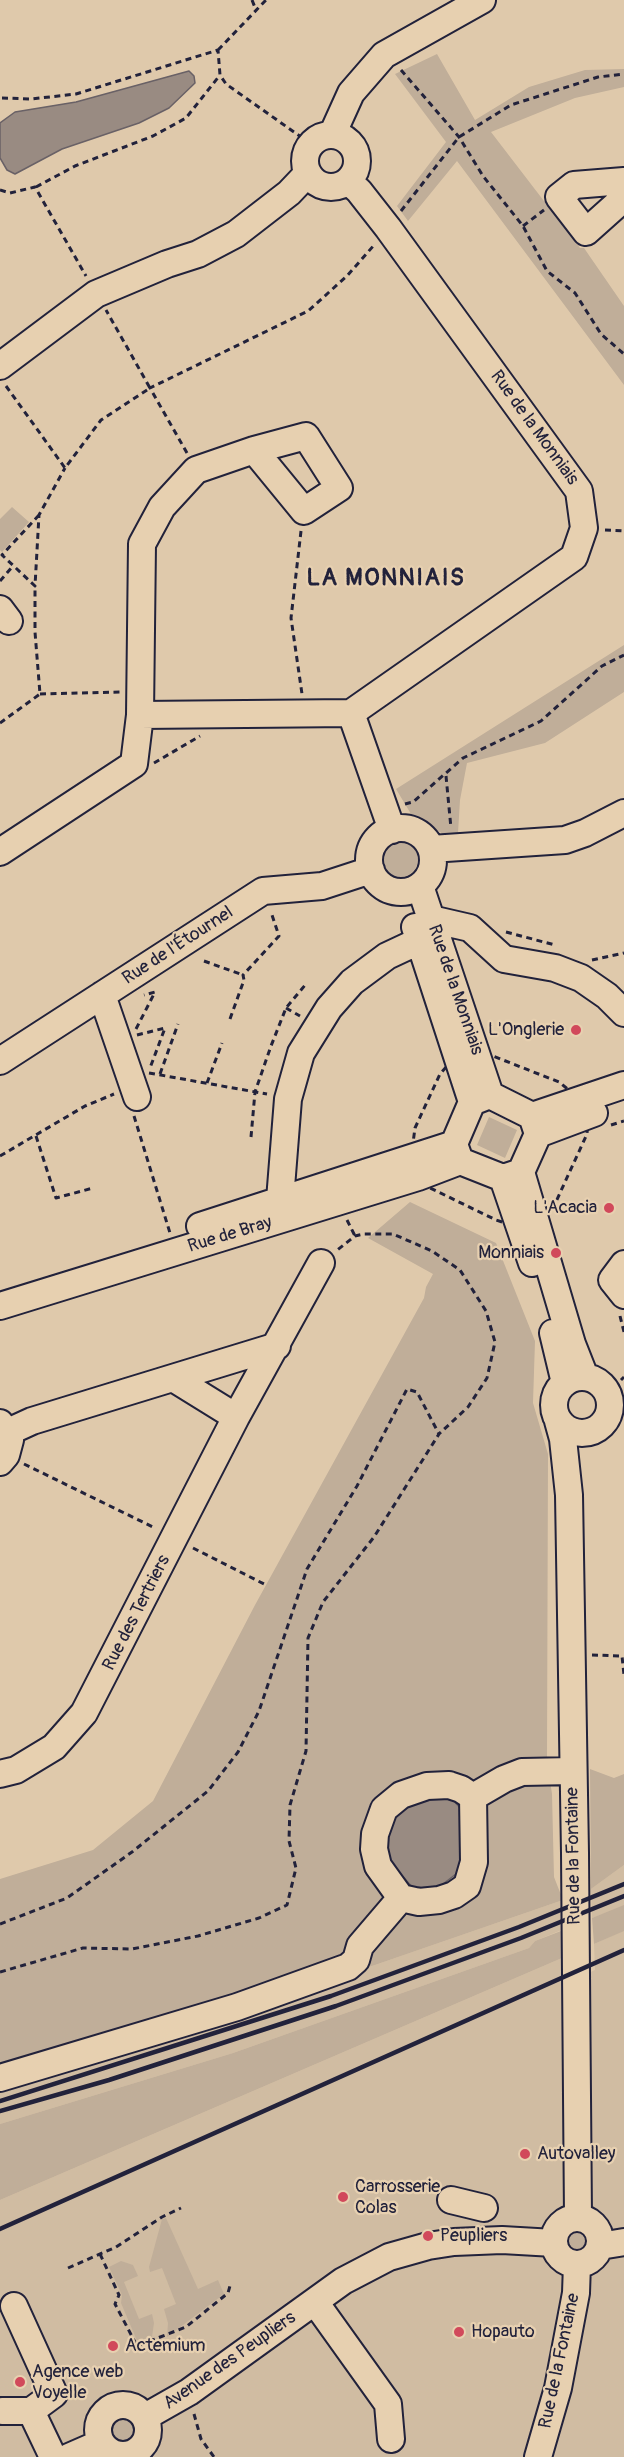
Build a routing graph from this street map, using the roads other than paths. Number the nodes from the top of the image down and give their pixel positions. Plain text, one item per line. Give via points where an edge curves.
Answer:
1 (482, 0) edge
2 (321, 139) junction
3 (308, 173) junction
4 (348, 181) junction
5 (624, 181) edge
6 (624, 198) edge
7 (0, 366) edge
8 (254, 450) junction
9 (140, 703) junction
10 (351, 713) junction
11 (624, 813) edge
12 (388, 818) junction
13 (485, 844) junction
14 (442, 847) junction
15 (0, 852) edge
16 (500, 867) dead end
17 (371, 870) junction
18 (413, 889) junction
19 (425, 930) junction
20 (104, 1000) junction
21 (624, 1013) edge
22 (0, 1061) edge
23 (624, 1085) edge
24 (137, 1097) road end
25 (481, 1098) junction
26 (624, 1102) edge
27 (586, 1115) junction
28 (535, 1125) junction
29 (457, 1152) junction
30 (414, 1168) junction
31 (512, 1175) junction
32 (280, 1200) junction
33 (321, 1263) dead end
34 (624, 1264) edge
35 (0, 1287) edge
36 (624, 1295) edge
37 (0, 1306) edge
38 (277, 1346) junction
39 (173, 1378) junction
40 (575, 1380) junction
41 (620, 1393) edge
42 (236, 1418) junction
43 (558, 1421) junction
44 (593, 1431) junction
45 (3, 1443) edge
46 (569, 1495) junction
47 (573, 1771) junction
48 (0, 1774) edge
49 (473, 1797) junction
50 (401, 1898) junction
51 (0, 2078) edge
52 (451, 2200) dead end
53 (484, 2208) dead end
54 (578, 2217) junction
55 (554, 2243) junction
56 (612, 2244) edge
57 (577, 2264) junction
58 (315, 2302) junction
59 (14, 2306) dead end
60 (2, 2411) dead end
61 (31, 2411) junction
62 (145, 2417) junction
63 (391, 2439) dead end
64 (101, 2443) junction
65 (53, 2457) edge
66 (69, 2457) edge
67 (538, 2457) edge

1 - 2 street via 384,55 351,93
2 - 3 street via 305,156
2 - 4 street via 340,136 356,150 357,168
3 - 4 street via 314,181 328,187
3 - 7 street via 236,234 198,254 96,294
4 - 10 street, Rue de la Monniais via 388,228 579,491 584,528 574,557
5 - 6 street via 574,185 559,197 586,232
8 - 8 street via 306,436 339,488 304,511
8 - 9 street via 196,470 162,507 142,544
9 - 10 street via 304,714
9 - 15 street via 134,764
10 - 12 street
11 - 13 street via 565,840
12 - 14 street
12 - 17 street via 373,846
13 - 14 street
13 - 16 street
14 - 18 street via 432,869
17 - 18 street via 384,887
17 - 20 street, Rue de l'Étournel via 322,886 263,891
18 - 19 street, Rue de la Monniais
19 - 21 street via 470,928 504,959 555,968 581,978
19 - 25 street, Rue de la Monniais
19 - 32 street via 352,981 329,1008 301,1053 288,1099
20 - 22 street, Rue de l'Étournel
20 - 24 street
23 - 27 street
25 - 28 street
25 - 29 street
26 - 27 street
27 - 28 street
28 - 31 street
29 - 30 street, Rue de Bray
29 - 31 street
30 - 32 street, Rue de Bray
30 - 37 street, Rue de Bray
31 - 40 street via 572,1344
32 - 35 street, Rue de Bray
33 - 38 street, Rue des Tertriers
34 - 36 street via 612,1280
38 - 39 street
38 - 42 street, Rue des Tertriers
39 - 42 street
39 - 45 street via 32,1421
40 - 41 street via 602,1385 610,1402
40 - 43 street, Rue de la Fontaine via 555,1396 553,1405
41 - 44 street, Rue de la Fontaine via 600,1427
42 - 48 street, Rue des Tertriers via 84,1713 54,1747 16,1770
43 - 44 street via 573,1433
43 - 46 street, Rue de la Fontaine
44 - 46 street, Rue de la Fontaine
46 - 47 street, Rue de la Fontaine
47 - 49 street via 522,1773
47 - 54 street, Rue de la Fontaine
49 - 50 street via 474,1862 466,1886 439,1900 419,1902
49 - 50 street via 449,1785 427,1786 401,1795 384,1809 374,1849 378,1866
50 - 51 street via 360,1946 356,1960 348,1967 237,2007
52 - 53 street
54 - 55 street via 562,2222
54 - 56 street via 596,2226
55 - 57 street via 560,2257
55 - 58 street, Avenue des Peupliers via 502,2240 442,2256 389,2257 343,2281
56 - 57 street via 592,2259
57 - 67 street, Rue de la Fontaine via 576,2293 562,2366
58 - 62 street, Avenue des Peupliers via 189,2392
58 - 63 street, Avenue des Peupliers via 388,2404
59 - 61 street via 54,2394
60 - 61 street
61 - 65 street
62 - 64 street via 148,2434 140,2449 118,2455
62 - 64 street via 132,2406 109,2408 99,2420
64 - 66 street

